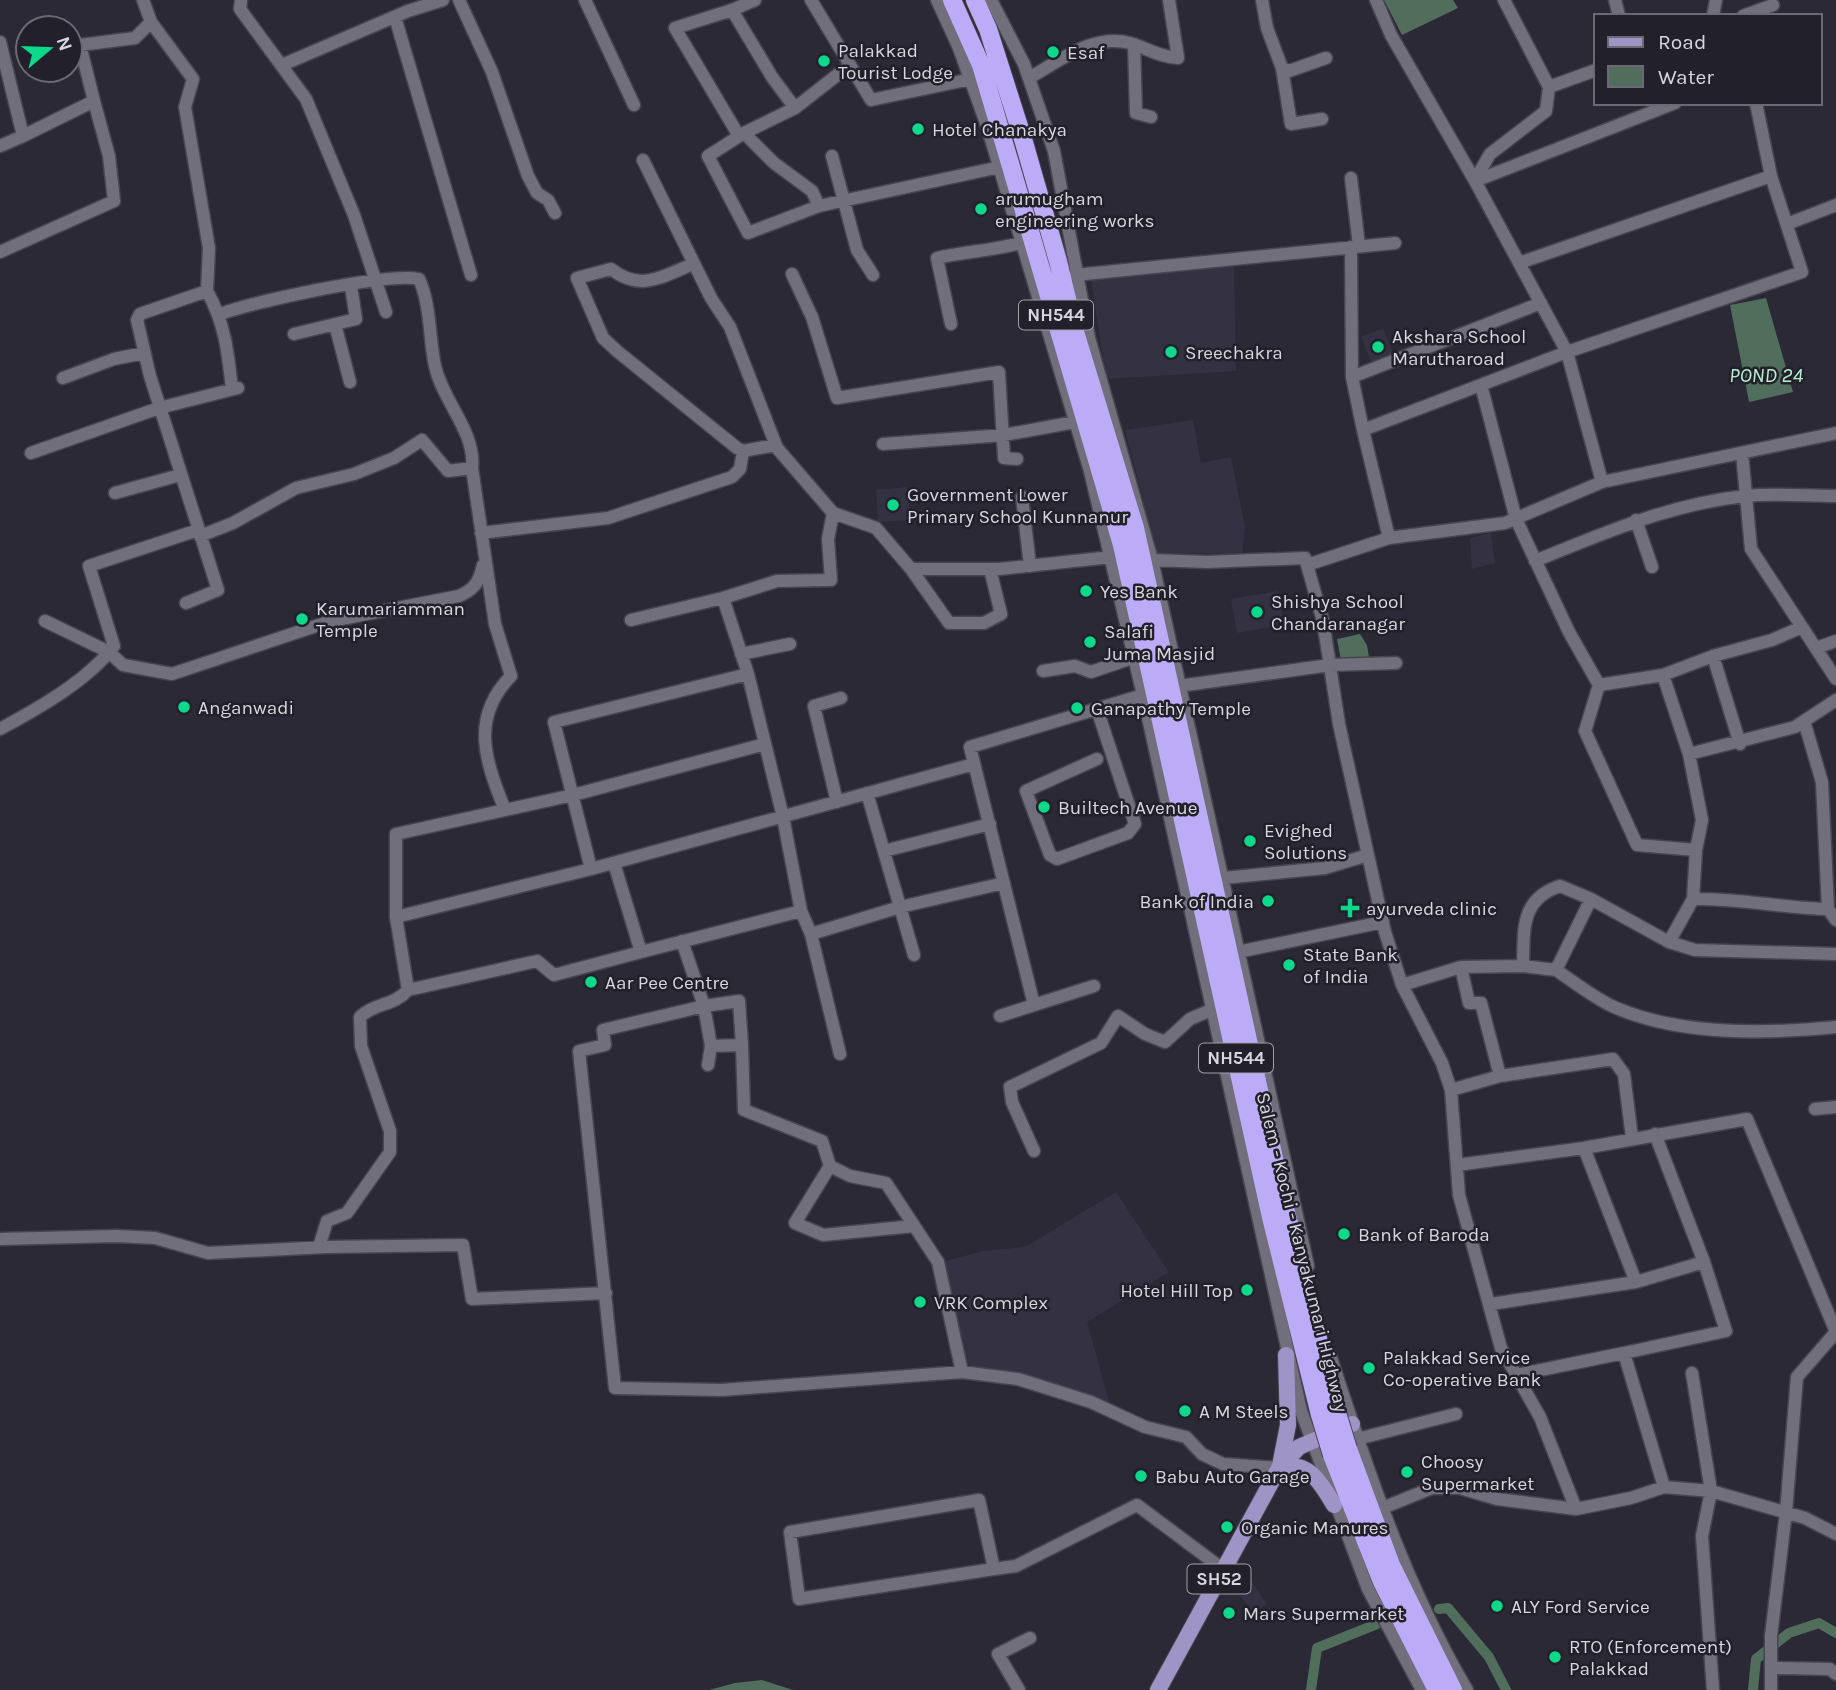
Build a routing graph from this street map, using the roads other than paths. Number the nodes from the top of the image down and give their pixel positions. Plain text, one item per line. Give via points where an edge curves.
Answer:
1 (143, 0) edge
2 (241, 0) edge
3 (443, 0) edge
4 (459, 0) edge
5 (585, 0) edge
6 (755, 0) edge
7 (811, 0) edge
8 (937, 0) edge
9 (952, 0) edge
10 (975, 0) edge
11 (991, 0) edge
12 (1169, 0) edge
13 (1262, 0) edge
14 (1376, 0) edge
15 (1504, 0) edge
16 (1773, 7) edge
17 (732, 10) junction
18 (1750, 14) edge
19 (395, 16) junction
20 (155, 27) junction
21 (0, 42) edge
22 (1134, 44) junction
23 (1326, 58) dead end
24 (282, 65) junction
25 (850, 65) junction
26 (1282, 68) junction
27 (1594, 71) edge
28 (971, 79) junction
29 (1029, 79) junction
30 (1549, 87) junction
31 (94, 101) junction
32 (635, 104) dead end
33 (1670, 105) edge
34 (1756, 105) edge
35 (795, 108) junction
36 (1151, 117) dead end
37 (1322, 119) dead end
38 (741, 135) junction
39 (23, 136) junction
40 (0, 146) edge
41 (832, 156) dead end
42 (643, 160) dead end
43 (1000, 167) junction
44 (1771, 176) junction
45 (1351, 178) dead end
46 (1475, 181) junction
47 (843, 202) junction
48 (1836, 205) edge
49 (819, 206) junction
50 (555, 213) dead end
51 (1787, 224) junction
52 (1023, 243) junction
53 (1395, 243) dead end
54 (1355, 247) junction
55 (0, 252) edge
56 (1519, 263) junction
57 (693, 264) junction
58 (792, 274) dead end
59 (471, 275) dead end
60 (873, 275) dead end
61 (1075, 275) junction
62 (376, 282) junction
63 (351, 286) junction
64 (207, 291) junction
65 (1541, 303) junction
66 (386, 312) dead end
67 (220, 314) junction
68 (335, 324) junction
69 (951, 324) dead end
70 (294, 334) dead end
71 (1567, 352) junction
72 (144, 353) junction
73 (1352, 377) junction
74 (63, 378) dead end
75 (350, 382) dead end
76 (1481, 384) junction
77 (159, 408) junction
78 (1075, 422) junction
79 (1363, 430) junction
80 (1836, 433) edge
81 (1004, 435) junction
82 (883, 444) dead end
83 (776, 445) junction
84 (743, 451) junction
85 (31, 453) dead end
86 (1742, 453) junction
87 (1017, 459) dead end
88 (472, 468) junction
89 (180, 475) junction
90 (1602, 482) junction
91 (115, 493) dead end
92 (1746, 496) junction
93 (1836, 496) edge
94 (1021, 497) dead end
95 (833, 513) junction
96 (1516, 519) junction
97 (1636, 520) junction
98 (199, 533) junction
99 (481, 533) junction
100 (1388, 538) junction
101 (1111, 557) junction
102 (1152, 560) junction
103 (484, 561) junction
104 (1172, 561) junction
105 (1535, 561) junction
106 (1307, 565) junction
107 (1030, 566) junction
108 (1652, 567) dead end
109 (911, 569) junction
110 (990, 569) junction
111 (1157, 585) junction
112 (723, 598) junction
113 (186, 603) dead end
114 (631, 620) dead end
115 (45, 621) dead end
116 (1802, 627) junction
117 (1836, 641) edge
118 (790, 644) dead end
119 (1816, 648) junction
120 (109, 652) junction
121 (741, 654) junction
122 (1713, 656) junction
123 (1135, 657) junction
124 (1396, 663) dead end
125 (1330, 665) junction
126 (1043, 671) dead end
127 (748, 674) junction
128 (1663, 675) junction
129 (1836, 679) edge
130 (1599, 685) junction
131 (1179, 686) junction
132 (1143, 695) junction
133 (841, 698) dead end
134 (1836, 700) edge
135 (1097, 709) junction
136 (1804, 721) junction
137 (0, 729) edge
138 (765, 744) junction
139 (1740, 744) junction
140 (1689, 754) junction
141 (1097, 759) dead end
142 (974, 764) junction
143 (867, 793) junction
144 (573, 795) junction
145 (837, 802) junction
146 (505, 810) junction
147 (783, 817) junction
148 (990, 824) junction
149 (1696, 850) junction
150 (884, 851) junction
151 (1368, 855) junction
152 (614, 863) junction
153 (591, 869) junction
154 (1223, 878) junction
155 (1004, 883) junction
156 (1591, 899) junction
157 (1693, 900) junction
158 (900, 907) junction
159 (1828, 909) junction
160 (801, 911) junction
161 (396, 917) junction
162 (1836, 920) edge
163 (1383, 922) junction
164 (811, 934) junction
165 (682, 941) junction
166 (1669, 942) junction
167 (1238, 951) junction
168 (641, 952) junction
169 (1836, 954) edge
170 (914, 955) dead end
171 (1523, 965) junction
172 (1461, 967) junction
173 (1556, 970) junction
174 (1402, 985) junction
175 (1094, 986) dead end
176 (408, 990) junction
177 (1034, 1004) junction
178 (704, 1006) junction
179 (1211, 1010) junction
180 (1000, 1016) dead end
181 (1836, 1027) edge
182 (742, 1045) junction
183 (711, 1046) junction
184 (840, 1054) dead end
185 (708, 1065) dead end
186 (1500, 1076) junction
187 (1451, 1090) junction
188 (1836, 1107) edge
189 (1815, 1109) dead end
190 (1655, 1133) junction
191 (1632, 1138) junction
192 (1584, 1147) junction
193 (1034, 1151) dead end
194 (1457, 1165) junction
195 (830, 1166) junction
196 (914, 1226) junction
197 (0, 1239) edge
198 (319, 1247) junction
199 (1704, 1262) junction
200 (1636, 1282) junction
201 (606, 1293) junction
202 (1490, 1304) junction
203 (1836, 1332) edge
204 (1624, 1353) junction
205 (1286, 1355) junction
206 (962, 1372) junction
207 (1692, 1373) dead end
208 (1516, 1375) junction
209 (1328, 1413) junction
210 (1456, 1414) dead end
211 (1311, 1441) junction
212 (1347, 1442) junction
213 (1279, 1468) junction
214 (1664, 1486) junction
215 (1711, 1491) junction
216 (1334, 1505) junction
217 (1380, 1509) junction
218 (1576, 1509) junction
219 (1786, 1512) junction
220 (1836, 1534) edge
221 (994, 1569) junction
222 (1224, 1570) junction
223 (1030, 1638) dead end
224 (1771, 1662) junction
225 (1836, 1674) edge
226 (1019, 1690) edge
227 (1158, 1690) edge
228 (1422, 1690) edge
229 (1437, 1690) edge
230 (1453, 1690) edge
231 (1467, 1690) edge
232 (1713, 1690) edge
233 (1771, 1690) edge

1 - 20 street
2 - 24 street via 240,9
3 - 19 street
4 - 50 street via 496,83 528,176
5 - 32 street
6 - 17 street
7 - 25 street
8 - 28 street
9 - 209 highway, Salem - Kochi - Kanyakumari Highway / NH544 via 989,90 1122,545 1265,1191
10 - 209 highway, Salem - Kochi - Kanyakumari Highway / NH544 via 995,52 1135,528
11 - 29 street
12 - 22 street via 1178,58 1162,57
13 - 26 street
14 - 46 street via 1391,35
15 - 30 street
16 - 18 street
17 - 35 street
17 - 38 street via 675,29
19 - 24 street
19 - 59 street
20 - 31 street via 135,38 80,46
20 - 64 street via 193,79 185,107 209,248
21 - 39 street
22 - 29 street via 1101,41
22 - 36 street via 1136,113
23 - 26 street via 1289,71
24 - 62 street via 306,99
25 - 28 street via 871,100
25 - 35 street
26 - 37 street via 1291,124
27 - 30 street
28 - 43 street
29 - 61 street via 1054,151
30 - 46 street via 1546,111 1490,154
31 - 39 street
31 - 55 street via 109,156 114,201
33 - 46 street
34 - 44 street
35 - 38 street
38 - 49 street via 812,191
38 - 49 street via 708,156 748,233
39 - 40 street
41 - 47 street
42 - 57 street
43 - 47 street
43 - 52 street
44 - 51 street
44 - 56 street
45 - 54 street
46 - 56 street
47 - 49 street
47 - 60 street via 856,250
48 - 51 street
51 - 71 street via 1802,272
52 - 69 street via 937,258
52 - 78 street
53 - 54 street
54 - 61 street
54 - 73 street
56 - 65 street
57 - 83 street via 730,327
57 - 84 street via 646,283 625,280 611,269 577,278 603,338
58 - 81 street via 812,317 837,398 999,372
61 - 102 street
62 - 63 street
62 - 66 street
62 - 88 street via 407,277 421,282 435,368 474,449
63 - 67 street
63 - 68 street via 356,319
64 - 67 street
64 - 72 street via 140,314 137,320
65 - 71 street
65 - 73 street
67 - 77 street via 235,388
68 - 70 street
68 - 75 street
71 - 76 street
71 - 90 street
72 - 74 street
72 - 77 street
73 - 79 street
76 - 79 street
76 - 96 street
77 - 85 street
77 - 89 street
78 - 81 street
78 - 101 street
79 - 100 street
80 - 86 street
81 - 82 street
81 - 87 street via 1004,458
83 - 84 street
83 - 95 street via 799,478
84 - 99 street via 740,469 732,477 608,518
86 - 90 street
86 - 92 street
88 - 98 street via 448,471 422,440 394,458 354,474 296,488 233,523
88 - 99 street
89 - 91 street
89 - 98 street
90 - 96 street
92 - 93 street
92 - 97 street
92 - 116 street via 1751,549
94 - 107 street
95 - 109 street via 876,528
95 - 112 street via 828,539 831,580 777,581
96 - 100 street
96 - 105 street
97 - 105 street
97 - 108 street
98 - 113 street via 218,590
98 - 120 street via 89,566 114,646
99 - 103 street
100 - 106 street
101 - 107 street
101 - 123 street
102 - 104 street
102 - 111 street
103 - 120 street via 479,580 471,591 459,596 331,621 172,674 123,665
103 - 146 street via 495,624 511,676 495,692 486,712 485,748
104 - 106 street via 1305,558
104 - 111 street
105 - 130 street
106 - 125 street
107 - 110 street
109 - 110 street
109 - 110 street via 948,623 984,623 1001,614
111 - 131 street
112 - 114 street
112 - 121 street
115 - 120 street
116 - 119 street
116 - 122 street
117 - 119 street
118 - 121 street
119 - 129 street
120 - 137 street via 68,686
121 - 127 street
122 - 128 street
122 - 139 street
123 - 126 street via 1091,672 1075,666
123 - 132 street
124 - 125 street
125 - 131 street
125 - 151 street
127 - 138 street
127 - 144 street via 554,722
128 - 130 street
128 - 140 street
130 - 149 street via 1586,731 1637,845
131 - 154 street
132 - 135 street
132 - 179 street
133 - 145 street via 814,706
134 - 136 street
135 - 141 street via 1135,824 1128,833 1057,859 1050,855 1026,791
135 - 142 street via 970,747
136 - 139 street
136 - 159 street via 1822,782
138 - 144 street
138 - 147 street
139 - 140 street
140 - 149 street via 1702,820
142 - 143 street
142 - 148 street
143 - 145 street
143 - 150 street
144 - 146 street
144 - 153 street
145 - 147 street
146 - 161 street via 396,834
147 - 152 street
147 - 160 street
148 - 150 street
148 - 155 street
149 - 157 street
150 - 158 street
151 - 154 street via 1325,868
151 - 163 street
152 - 153 street
152 - 168 street
153 - 161 street
154 - 167 street
155 - 158 street
155 - 177 street
156 - 166 street
156 - 171 street via 1560,886 1544,891 1525,920
156 - 173 street
157 - 159 street via 1727,898
157 - 166 street
158 - 164 street
158 - 170 street
159 - 162 street
160 - 164 street
160 - 165 street
161 - 176 street
163 - 167 street
163 - 174 street
164 - 184 street
165 - 168 street
165 - 178 street
166 - 169 street via 1695,950
167 - 212 street
168 - 176 street via 554,975 537,961
171 - 172 street
171 - 173 street
172 - 174 street
172 - 186 street via 1469,1003 1480,1003
173 - 181 street via 1613,1006 1666,1023 1769,1033
174 - 187 street
175 - 177 street
176 - 198 street via 399,1001 368,1009 360,1017 361,1046 390,1131 390,1152 347,1213 327,1221
177 - 180 street
178 - 182 street via 739,1001
178 - 183 street
178 - 201 street via 603,1030 605,1045 579,1051
179 - 193 street via 1190,1019 1165,1042 1118,1016 1101,1043 1010,1087
179 - 205 street
182 - 183 street
182 - 195 street via 744,1110 822,1141
183 - 185 street
186 - 187 street
186 - 191 street via 1614,1059 1624,1074
187 - 194 street
188 - 189 street
190 - 191 street
190 - 199 street
190 - 203 street via 1747,1119
191 - 192 street
192 - 194 street
192 - 200 street
194 - 202 street via 1459,1195
195 - 196 street via 850,1177 886,1183
195 - 196 street via 795,1223 823,1235
196 - 206 street via 937,1262
197 - 198 street via 155,1238 208,1254
198 - 201 street via 463,1245 472,1299
199 - 200 street
199 - 204 street via 1726,1331
200 - 202 street
201 - 206 street via 615,1388 722,1390
202 - 208 street via 1501,1348
203 - 219 street via 1797,1377
204 - 208 street
204 - 214 street
205 - 211 street
205 - 213 main road via 1288,1425
206 - 213 street via 1018,1379 1091,1402 1145,1427 1186,1437 1202,1454 1223,1464
207 - 215 street
208 - 218 street via 1540,1417
209 - 212 highway, Salem - Kochi - Kanyakumari Highway / NH544, bridge
210 - 212 street
211 - 212 main road
211 - 213 main road
211 - 216 street
212 - 217 street
212 - 229 highway, Salem - Kochi - Kanyakumari Highway / NH544 via 1382,1582
212 - 230 highway, Salem - Kochi - Kanyakumari Highway / NH544 via 1391,1565
213 - 216 main road via 1297,1465 1305,1469
213 - 222 main road, SH52
214 - 215 street
214 - 218 street
215 - 219 street
215 - 232 street via 1702,1536
216 - 228 street via 1368,1589
217 - 218 street via 1433,1488 1460,1488 1497,1499
217 - 231 street via 1425,1612
219 - 220 street
219 - 224 street
221 - 221 street via 799,1599 790,1532 979,1500
221 - 222 street via 1016,1566 1137,1505
222 - 227 main road, SH52
223 - 226 street via 998,1654
224 - 225 street via 1830,1669
224 - 233 street

